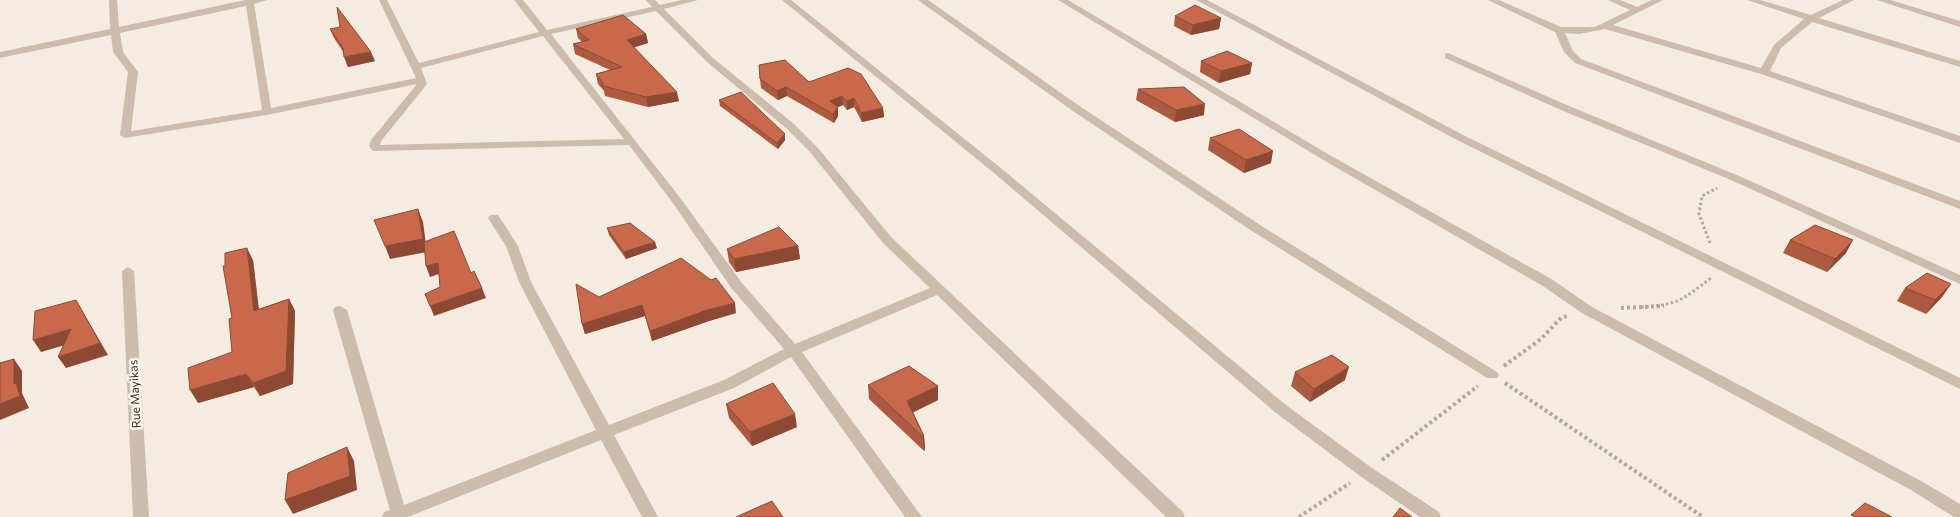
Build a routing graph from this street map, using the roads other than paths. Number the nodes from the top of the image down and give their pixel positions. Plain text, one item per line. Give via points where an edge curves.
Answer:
1 (113, 0) edge
2 (263, 0) edge
3 (383, 0) edge
4 (518, 0) edge
5 (694, 0) edge
6 (786, 0) edge
7 (922, 0) edge
8 (1062, 0) edge
9 (1200, 0) edge
10 (1492, 0) edge
11 (1612, 0) edge
12 (1659, 0) edge
13 (1750, 0) edge
14 (1850, 0) edge
15 (1881, 0) edge
16 (249, 2) edge
17 (655, 4) edge
18 (1638, 10) junction
19 (1810, 19) junction
20 (1960, 24) edge
21 (1606, 26) junction
22 (1559, 30) junction
23 (115, 32) junction
24 (545, 33) junction
25 (0, 55) edge
26 (1448, 56) dead end
27 (1960, 64) edge
28 (415, 67) junction
29 (1764, 72) junction
30 (422, 80) junction
31 (267, 112) junction
32 (1960, 140) edge
33 (630, 142) junction
34 (1960, 205) edge
35 (494, 218) dead end
36 (128, 271) dead end
37 (1960, 280) edge
38 (940, 289) junction
39 (340, 310) dead end
40 (793, 350) junction
41 (1492, 375) road end
42 (1960, 384) edge
43 (606, 431) junction
44 (1960, 512) edge
45 (396, 516) edge
46 (141, 517) edge
47 (650, 517) edge
48 (914, 517) edge
49 (1177, 517) edge
50 (1433, 517) edge

1 - 23 street
2 - 16 street
3 - 28 street
4 - 24 street
5 - 17 street
6 - 50 street via 1281,409
7 - 41 street via 1074,107 1248,222
8 - 44 street via 1329,159 1548,284 1587,310
9 - 42 street via 1462,138
10 - 22 street
11 - 18 street
12 - 18 street
13 - 19 street
14 - 19 street
15 - 20 street
16 - 23 street
16 - 31 street
17 - 24 street
17 - 38 street via 710,60 790,126 814,150 887,240
18 - 21 street
19 - 27 street
19 - 29 street via 1777,47
21 - 22 street via 1579,31
21 - 29 street
22 - 34 street via 1569,52 1578,61
23 - 25 street
23 - 31 street via 118,52 133,72 125,135
24 - 28 street
24 - 33 street
26 - 37 street via 1735,178
28 - 30 street
29 - 32 street
30 - 31 street
30 - 33 street via 418,90 376,140 374,146 377,149
33 - 40 street via 674,197 737,286
35 - 43 street via 512,246 525,282
36 - 46 street, Rue Mayikas
38 - 40 street
38 - 49 street
39 - 45 street
40 - 43 street via 729,384
40 - 48 street
43 - 45 street
43 - 47 street

